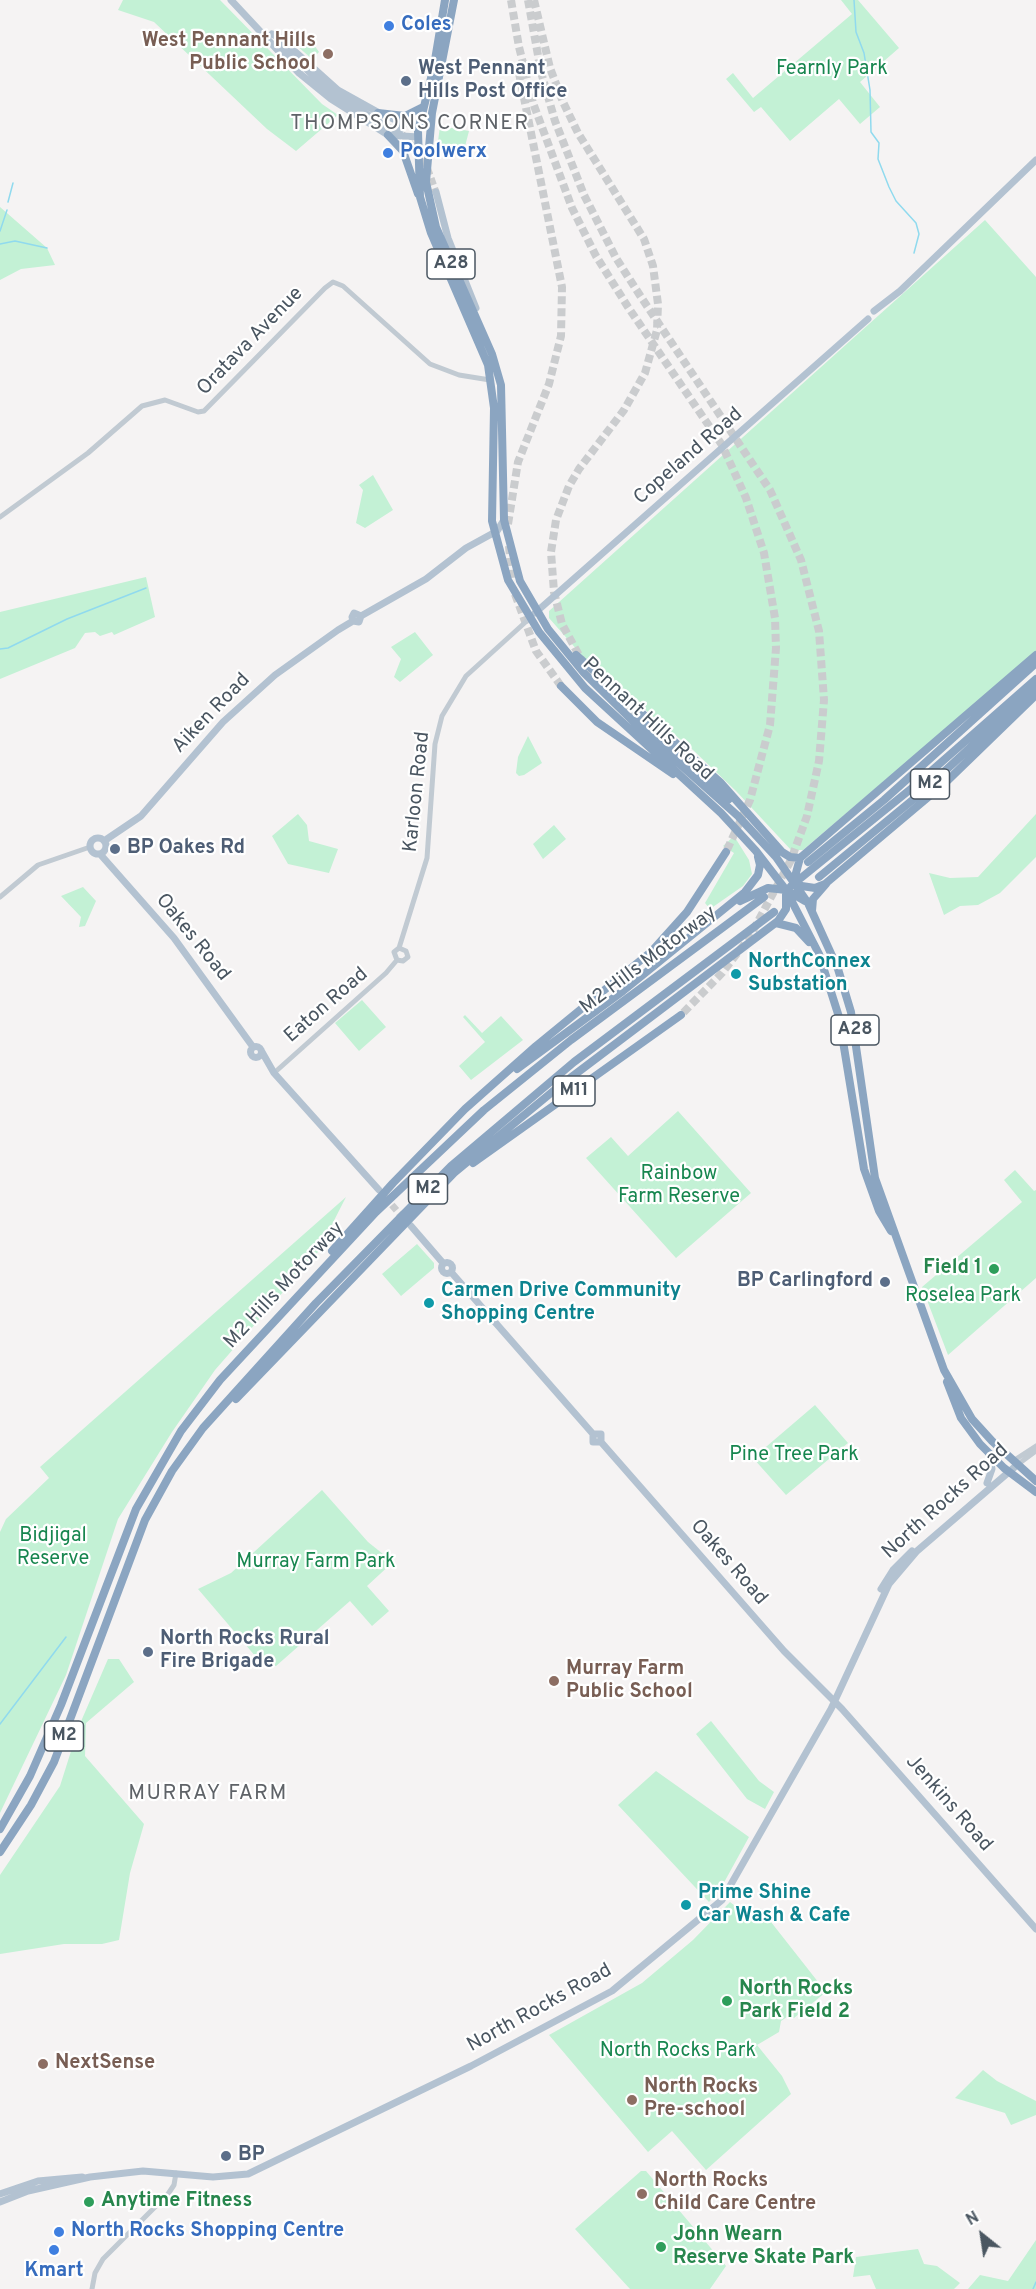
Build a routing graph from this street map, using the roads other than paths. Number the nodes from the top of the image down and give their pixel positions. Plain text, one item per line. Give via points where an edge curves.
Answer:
1 (231, 0) edge
2 (445, 0) edge
3 (454, 0) edge
4 (270, 36) junction
5 (423, 107) junction
6 (378, 113) junction
7 (432, 113) junction
8 (384, 125) tunnel mouth
9 (388, 135) junction
10 (418, 137) junction
11 (1036, 160) edge
12 (436, 192) tunnel mouth
13 (420, 197) junction
14 (494, 360) junction
15 (491, 380) junction
16 (0, 517) edge
17 (504, 520) junction
18 (494, 533) junction
19 (537, 612) junction
20 (530, 618) junction
21 (548, 628) junction
22 (1036, 655) edge
23 (1036, 663) edge
24 (1036, 672) edge
25 (1036, 679) edge
26 (561, 686) tunnel mouth
27 (1036, 687) edge
28 (1036, 695) edge
29 (636, 714) tunnel mouth
30 (949, 755) junction
31 (696, 789) junction
32 (730, 800) junction
33 (751, 816) junction
34 (104, 841) junction
35 (90, 847) junction
36 (774, 849) junction
37 (756, 850) junction
38 (726, 852) tunnel mouth
39 (100, 854) junction
40 (804, 860) junction
41 (819, 877) dead end
42 (831, 879) junction
43 (792, 886) junction
44 (0, 897) edge
45 (764, 897) dead end
46 (810, 907) junction
47 (721, 911) junction
48 (774, 912) dead end
49 (776, 923) junction
50 (399, 948) junction
51 (819, 954) junction
52 (397, 960) junction
53 (681, 1015) tunnel mouth
54 (272, 1071) junction
55 (465, 1109) junction
56 (875, 1178) junction
57 (379, 1190) tunnel mouth
58 (873, 1197) junction
59 (416, 1211) junction
60 (411, 1226) tunnel mouth
61 (893, 1234) junction
62 (238, 1360) junction
63 (944, 1370) junction
64 (203, 1428) junction
65 (1036, 1446) edge
66 (1036, 1450) edge
67 (988, 1452) junction
68 (1015, 1463) junction
69 (1006, 1469) junction
70 (1036, 1481) edge
71 (987, 1483) junction
72 (1036, 1492) edge
73 (856, 1653) junction
74 (835, 1701) junction
75 (0, 1829) edge
76 (0, 1852) edge
77 (1036, 1929) edge
78 (176, 2173) junction
79 (90, 2177) junction
80 (0, 2194) edge
81 (0, 2202) edge
82 (92, 2289) edge

1 - 4 main road
2 - 5 highway, Pennant Hills Road / A28
3 - 7 highway, Pennant Hills Road / A28
4 - 6 main road via 285,42 325,81
4 - 8 main road via 315,80
4 - 9 main road via 299,73 320,92
5 - 6 highway via 405,116
5 - 10 highway, Pennant Hills Road / A28
6 - 9 main road via 403,124 399,133
7 - 10 highway via 424,134
7 - 14 highway, Pennant Hills Road / A28 via 426,174 433,219
9 - 10 main road
9 - 13 highway via 403,151
10 - 13 highway, Pennant Hills Road / A28
11 - 19 main road, Copeland Road via 892,298 866,312 868,319
12 - 14 main road via 448,238
13 - 15 highway, Pennant Hills Road / A28 via 430,230 482,348
14 - 17 highway, Pennant Hills Road / A28 via 503,408
15 - 16 street, Oratava Avenue via 459,375 429,364 333,282 204,411 165,400 142,406 88,453
15 - 18 highway, Pennant Hills Road / A28
17 - 18 main road
17 - 19 highway, Pennant Hills Road / A28 via 516,571
18 - 20 highway, Pennant Hills Road / A28 via 508,580
18 - 34 main road, Aiken Road via 362,616 354,613 353,621 247,698 141,816
19 - 20 main road, Copeland Road
19 - 21 highway, Pennant Hills Road / A28
20 - 31 highway, Pennant Hills Road / A28 via 585,688
20 - 50 street, Karloon Road via 460,684 442,716 434,753 427,858
21 - 33 highway via 720,782
21 - 36 highway, Pennant Hills Road / A28 via 610,701
22 - 40 highway, M2
23 - 40 highway, M2 via 884,800
24 - 30 highway
25 - 30 highway
26 - 31 highway via 597,722
27 - 41 highway, M2 via 928,786
28 - 42 highway, M2 via 945,783
29 - 32 highway
30 - 43 highway
31 - 37 highway, Pennant Hills Road / A28
32 - 33 highway
32 - 36 highway
33 - 36 highway
34 - 35 main road via 94,839
34 - 39 main road via 106,848
35 - 39 main road
35 - 44 street via 38,865
36 - 40 highway
36 - 43 highway, Pennant Hills Road / A28
37 - 43 highway, Pennant Hills Road / A28 via 775,876
37 - 47 highway via 760,865 754,883
38 - 55 highway via 687,912 652,951
39 - 54 main road, Oakes Road via 174,938
40 - 43 highway
42 - 43 highway via 815,888
42 - 46 highway
43 - 46 highway, Pennant Hills Road / A28
43 - 47 highway, M2 via 762,889
43 - 49 highway via 786,909
43 - 51 highway, Pennant Hills Road / A28 via 796,909
45 - 62 highway, M2 Hills Motorway / M2 via 571,1040 484,1110 376,1212
46 - 56 highway, Pennant Hills Road / A28 via 838,969 851,1012
47 - 55 highway, M2
48 - 64 highway, M2 Hills Motorway / M2 via 574,1062 460,1159 316,1303
49 - 51 highway via 796,928
49 - 59 highway, M2 via 538,1103
50 - 52 street via 394,955
50 - 52 street via 408,957
51 - 58 highway, Pennant Hills Road / A28 via 839,1017 862,1158
52 - 54 street, Eaton Road
53 - 59 highway, M11 via 466,1168
54 - 57 main road
55 - 62 highway, M2 via 249,1342
56 - 58 highway
56 - 61 highway, Pennant Hills Road / A28
58 - 61 highway, Pennant Hills Road / A28
59 - 64 highway, M2 Hills Motorway / M2 via 275,1360
60 - 74 main road, Oakes Road via 443,1263 451,1263 451,1272 593,1434 593,1442 601,1442 784,1651
61 - 63 highway, Pennant Hills Road / A28
62 - 75 highway, M2 Hills Motorway / M2 via 203,1401 136,1509 43,1747
63 - 67 highway, Pennant Hills Road / A28 via 961,1418
63 - 68 highway, Pennant Hills Road / A28 via 972,1419
64 - 76 highway, M2 Hills Motorway / M2 via 161,1490 135,1543 54,1761
65 - 68 street, North Rocks Road
66 - 68 street, North Rocks Road
67 - 69 highway, Pennant Hills Road / A28
67 - 71 main road via 992,1469
68 - 69 main road, North Rocks Road
68 - 70 highway, Pennant Hills Road / A28
69 - 71 main road, North Rocks Road
69 - 72 highway, Pennant Hills Road / A28
69 - 73 main road, North Rocks Road via 899,1572 886,1590
71 - 73 main road, North Rocks Road via 893,1570 882,1587
73 - 74 main road, North Rocks Road
74 - 77 main road, Jenkins Road
74 - 78 main road, North Rocks Road via 722,1900 612,1991 471,2066 261,2169 223,2177
78 - 79 main road, North Rocks Road via 143,2171
78 - 82 street via 168,2194 103,2259 95,2272
79 - 80 main road, North Rocks Road via 47,2179
79 - 81 main road, North Rocks Road via 28,2191

